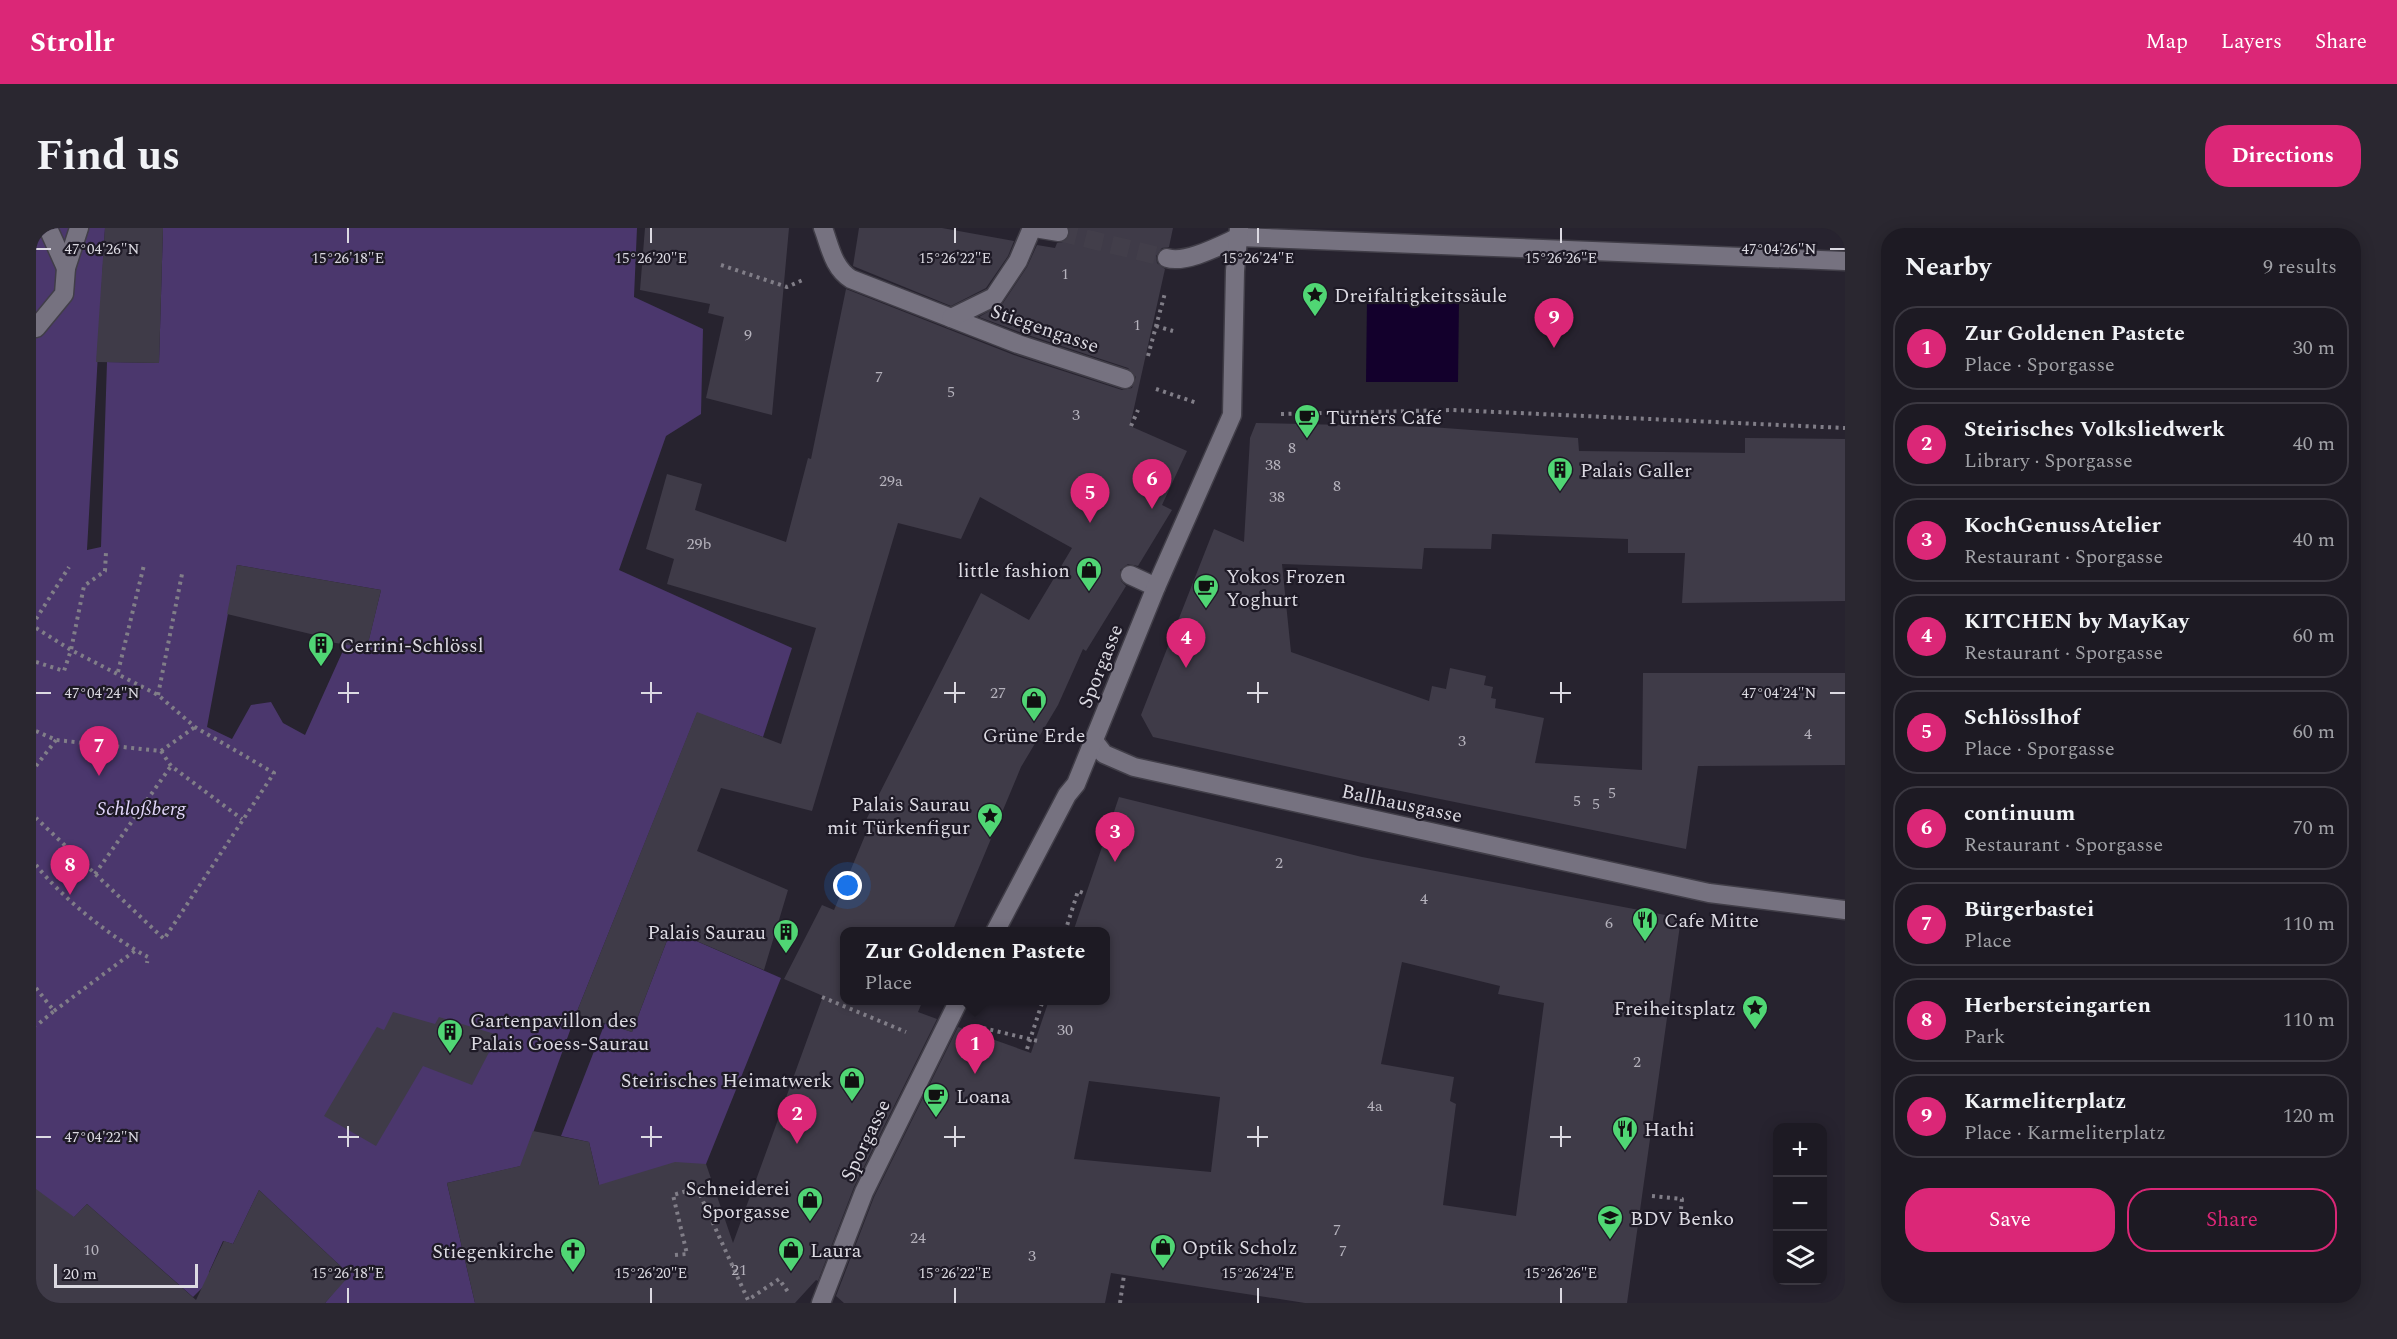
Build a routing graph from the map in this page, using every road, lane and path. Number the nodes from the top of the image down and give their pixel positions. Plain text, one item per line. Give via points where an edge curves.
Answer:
1 (48, 228) edge
2 (79, 228) edge
3 (823, 228) edge
4 (1033, 228) edge
5 (1059, 232) dead end
6 (1239, 232) edge
7 (1167, 258) tunnel mouth
8 (1845, 261) edge
9 (721, 265) dead end
10 (837, 266) junction
11 (66, 268) junction
12 (1168, 284) dead end
13 (951, 318) junction
14 (1156, 326) junction
15 (36, 328) edge
16 (1173, 331) dead end
17 (1146, 365) dead end
18 (1125, 379) dead end
19 (1281, 414) dead end
20 (1845, 428) edge
21 (106, 552) dead end
22 (144, 564) dead end
23 (69, 567) dead end
24 (182, 574) dead end
25 (1130, 575) dead end
26 (1156, 587) junction
27 (36, 619) edge
28 (36, 628) edge
29 (71, 650) junction
30 (36, 662) edge
31 (118, 672) junction
32 (158, 695) junction
33 (195, 727) junction
34 (36, 731) edge
35 (56, 740) junction
36 (1094, 741) junction
37 (161, 751) junction
38 (36, 766) edge
39 (171, 766) junction
40 (36, 818) edge
41 (242, 819) junction
42 (36, 865) edge
43 (95, 874) junction
44 (1086, 894) dead end
45 (1845, 910) edge
46 (998, 927) edge
47 (1067, 927) edge
48 (136, 950) junction
49 (147, 963) dead end
50 (36, 988) edge
51 (822, 998) dead end
52 (957, 1005) edge
53 (1041, 1005) edge
54 (54, 1011) junction
55 (974, 1025) dead end
56 (36, 1026) edge
57 (909, 1033) dead end
58 (1030, 1040) junction
59 (1038, 1041) dead end
60 (1027, 1049) dead end
61 (1652, 1196) dead end
62 (1681, 1209) dead end
63 (675, 1255) dead end
64 (1124, 1275) dead end
65 (790, 1294) dead end
66 (821, 1303) edge
67 (1120, 1303) edge

1 - 11 street
2 - 11 street
3 - 10 street
4 - 5 street
4 - 13 street, Stiegengasse via 1018,261 994,297
6 - 7 street via 1193,256
6 - 8 street
6 - 26 street, Sporgasse via 1233,411
9 - 10 path via 787,286
10 - 13 street, Stiegengasse via 851,279
11 - 15 street via 64,294
12 - 14 path
13 - 18 street, Stiegengasse
14 - 16 path
14 - 17 path
19 - 20 path via 1453,410
21 - 29 path via 105,571 84,586
22 - 31 path
23 - 27 path
24 - 32 path
25 - 26 street
26 - 36 street, Sporgasse
28 - 29 path
29 - 30 path via 64,671
29 - 31 path
31 - 32 path
32 - 33 path
33 - 37 path
33 - 41 path via 274,773
34 - 35 path
35 - 37 path
35 - 38 path
36 - 45 street, Ballhausgasse via 1104,754 1134,767 1709,893
36 - 46 street, Sporgasse via 1076,784
37 - 39 path
39 - 41 path
39 - 43 path
40 - 43 path
41 - 43 path via 164,939
42 - 48 path via 82,910
44 - 47 path via 1078,891
48 - 49 path via 148,957
48 - 54 path
50 - 54 path
51 - 57 path
52 - 66 street, Sporgasse via 864,1192
53 - 58 path
54 - 56 path
55 - 58 path
58 - 59 path
58 - 60 path
61 - 62 path via 1682,1199
63 - 65 path via 687,1254 673,1195 697,1188 748,1300 779,1280
64 - 67 path

